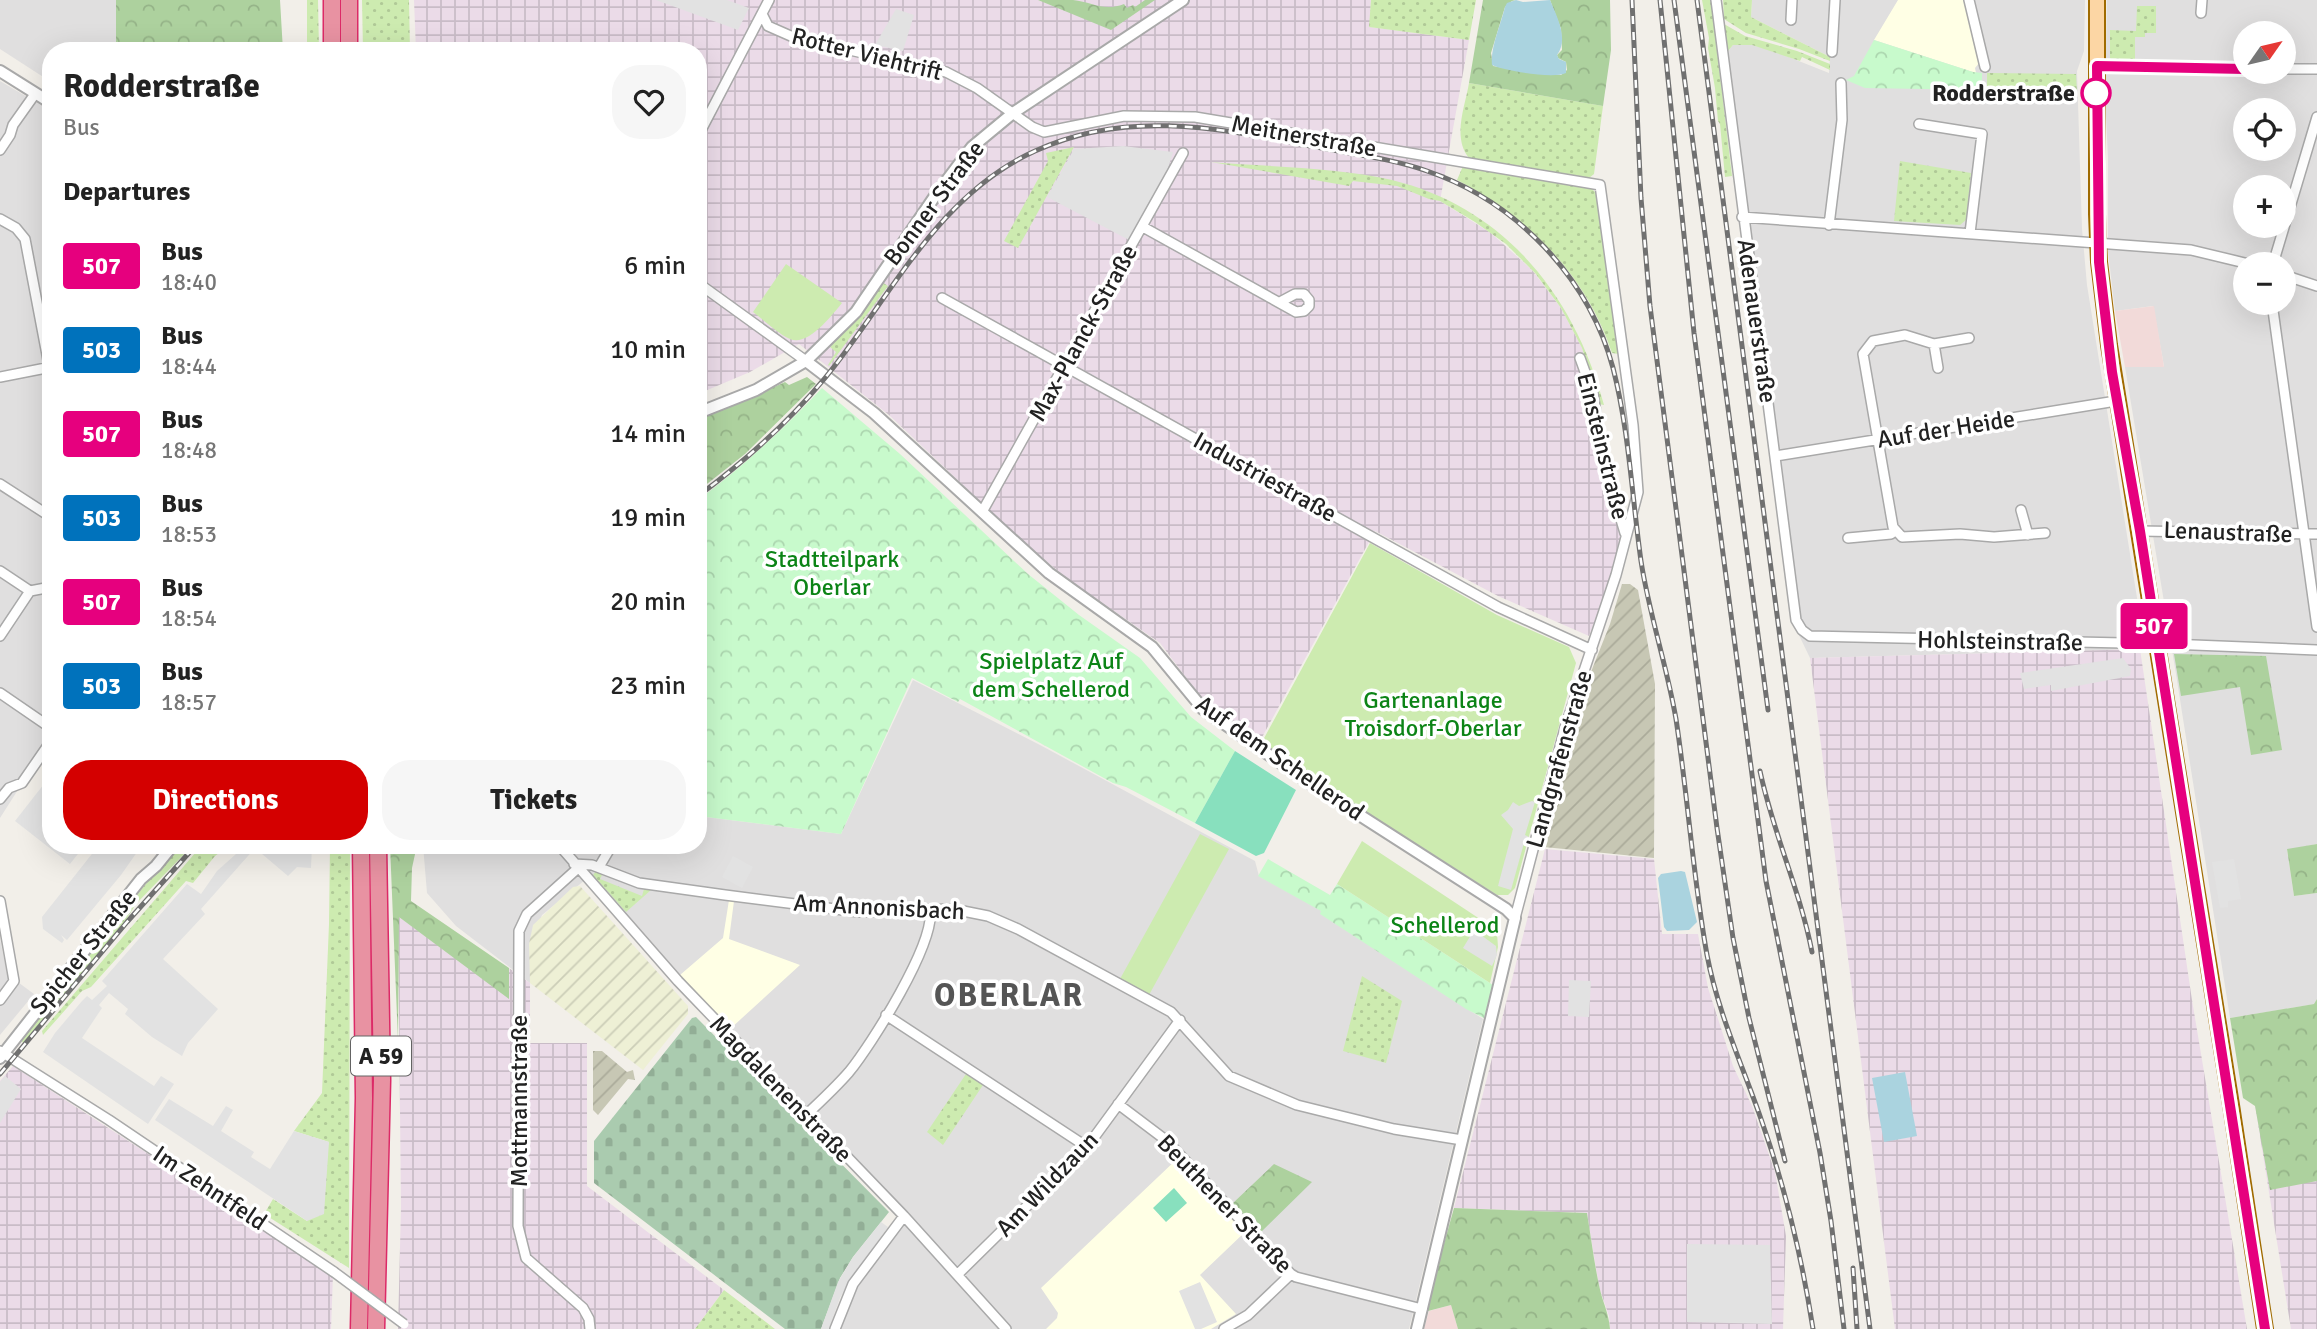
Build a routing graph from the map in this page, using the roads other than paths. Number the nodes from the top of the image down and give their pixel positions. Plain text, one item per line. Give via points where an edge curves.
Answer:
1 (332, 0) edge
2 (349, 0) edge
3 (769, 0) edge
4 (1183, 0) edge
5 (1716, 0) edge
6 (1791, 0) edge
7 (1835, 0) edge
8 (1969, 0) edge
9 (2097, 0) edge
10 (2202, 0) edge
11 (2201, 13) dead end
12 (762, 14) junction
13 (1791, 20) dead end
14 (332, 42) edge
15 (349, 42) edge
16 (1832, 52) dead end
17 (2097, 66) junction
18 (1985, 67) dead end
19 (2233, 69) edge
20 (2296, 69) edge
21 (2317, 69) edge
22 (0, 71) edge
23 (1841, 83) dead end
24 (35, 94) junction
25 (42, 98) edge
26 (1013, 113) junction
27 (2317, 117) edge
28 (707, 119) edge
29 (1919, 124) dead end
30 (0, 150) edge
31 (1183, 153) dead end
32 (1600, 185) joint
33 (1742, 217) junction
34 (0, 219) edge
35 (1829, 225) junction
36 (1143, 226) junction
37 (1970, 233) junction
38 (2098, 243) junction
39 (2277, 252) edge
40 (2233, 260) edge
41 (2296, 279) edge
42 (2317, 286) edge
43 (707, 290) edge
44 (943, 298) dead end
45 (1280, 302) dead end
46 (2274, 315) edge
47 (42, 328) edge
48 (1969, 338) dead end
49 (1934, 344) junction
50 (1580, 358) dead end
51 (806, 361) junction
52 (1064, 366) junction
53 (1938, 369) dead end
54 (42, 371) edge
55 (0, 377) edge
56 (2116, 401) junction
57 (707, 409) edge
58 (1877, 440) junction
59 (1776, 456) junction
60 (0, 484) edge
61 (2021, 510) dead end
62 (42, 511) edge
63 (982, 512) junction
64 (1895, 531) junction
65 (2140, 531) junction
66 (2045, 533) dead end
67 (1626, 534) junction
68 (2305, 534) junction
69 (2317, 534) edge
70 (2028, 535) junction
71 (1848, 538) dead end
72 (0, 571) edge
73 (42, 589) edge
74 (30, 591) junction
75 (2317, 627) edge
76 (0, 636) edge
77 (1810, 636) joint
78 (2157, 644) junction
79 (1592, 650) junction
80 (2317, 650) edge
81 (0, 693) edge
82 (42, 722) edge
83 (42, 754) edge
84 (0, 782) edge
85 (9, 788) junction
86 (0, 799) edge
87 (158, 854) edge
88 (166, 854) edge
89 (361, 854) edge
90 (378, 854) edge
91 (566, 854) edge
92 (607, 854) edge
93 (575, 867) junction
94 (599, 867) junction
95 (141, 879) junction
96 (0, 901) edge
97 (930, 909) junction
98 (1516, 918) junction
99 (0, 1000) edge
100 (886, 1015) junction
101 (1180, 1020) junction
102 (1, 1054) edge
103 (1118, 1104) junction
104 (806, 1115) junction
105 (1462, 1140) junction
106 (1087, 1147) junction
107 (904, 1216) junction
108 (958, 1274) junction
109 (1291, 1274) junction
110 (1422, 1309) junction
111 (408, 1326) edge
112 (359, 1329) edge
113 (376, 1329) edge
114 (590, 1329) edge
115 (835, 1329) edge
116 (1006, 1329) edge
117 (1224, 1329) edge
118 (1417, 1329) edge
119 (2265, 1329) edge

1 - 14 highway
2 - 15 highway
3 - 12 street
4 - 26 street, Bonner Straße
5 - 33 street, Adenauerstraße
6 - 13 street
7 - 16 street
8 - 18 street
9 - 17 main road
10 - 11 street
12 - 26 street, Rotter Viehtrift via 768,26 793,37 946,72
12 - 28 street
17 - 19 street
17 - 38 main road
20 - 21 street
22 - 24 street
23 - 35 street via 1842,120
24 - 25 street
24 - 30 street
26 - 32 street, Meitnerstraße via 1044,132 1124,116 1195,117
26 - 51 street, Bonner Straße via 963,157 856,312
27 - 39 street
29 - 37 street via 1982,134
31 - 36 street, Max-Planck-Straße
32 - 67 street, Landgrafenstraße via 1638,492
33 - 35 street
33 - 59 street, Adenauerstraße
34 - 47 street via 25,239
35 - 37 street
36 - 45 street
36 - 52 street, Max-Planck-Straße
37 - 38 street
38 - 40 street via 2191,250
38 - 56 main road
41 - 42 street
43 - 51 street
44 - 52 street, Industriestraße
46 - 68 street
48 - 49 street
49 - 53 street
49 - 58 street via 1905,335 1867,346 1862,361
50 - 67 street, Einsteinstraße
51 - 57 street, Bonner Straße via 756,390
51 - 63 street, Auf dem Schellerod via 874,413
52 - 63 street, Max-Planck-Straße
52 - 79 street, Industriestraße via 1498,607
54 - 55 street
56 - 58 street, Auf der Heide
56 - 65 main road
58 - 59 street, Auf der Heide
58 - 64 street
59 - 77 street, Adenauerstraße via 1796,620
60 - 62 street
61 - 70 street
63 - 98 street, Auf dem Schellerod via 1049,573 1152,647 1188,694 1220,722
64 - 70 street via 1902,537
64 - 71 street
65 - 68 street, Lenaustraße
65 - 78 main road
66 - 70 street
67 - 79 street, Landgrafenstraße
68 - 69 street, Lenaustraße
68 - 75 street
72 - 74 street
73 - 74 street
74 - 76 street
77 - 78 street, Hohlsteinstraße
78 - 80 street, Hohlsteinstraße
78 - 119 main road
79 - 98 street, Landgrafenstraße via 1565,728
81 - 82 street
83 - 85 street via 22,783
84 - 85 street
85 - 86 street
87 - 95 street, Spicher Straße
88 - 95 street, Spicher Straße
89 - 112 highway, A 59 via 364,1098
90 - 113 highway, A 59 via 382,1080
91 - 93 street, Magdalenenstraße
92 - 94 street
93 - 94 street, Am Annonisbach
93 - 104 street, Magdalenenstraße
93 - 114 street, Mottmannstraße via 527,914 519,931 518,1226 526,1258 583,1308
94 - 97 street, Am Annonisbach via 639,883 713,894 859,912
95 - 102 street, Spicher Straße
96 - 99 street via 14,971 14,981
97 - 100 street via 920,955
97 - 101 street, Am Annonisbach via 971,911 1004,923
98 - 105 street, Landgrafenstraße
100 - 104 street via 851,1070
100 - 106 street
101 - 103 street, Am Wildzaun
101 - 105 street, Am Annonisbach via 1227,1076 1297,1105
102 - 111 street, Im Zehntfeld, bridge via 109,1120
103 - 106 street, Am Wildzaun
103 - 109 street, Beuthener Straße via 1167,1141
104 - 107 street, Magdalenenstraße
105 - 110 street, Landgrafenstraße
106 - 108 street, Am Wildzaun
107 - 108 street, Magdalenenstraße
107 - 115 street via 862,1269
108 - 116 street, Magdalenenstraße
109 - 110 street, Beuthener Straße
109 - 117 street via 1248,1315
110 - 118 street, Landgrafenstraße

